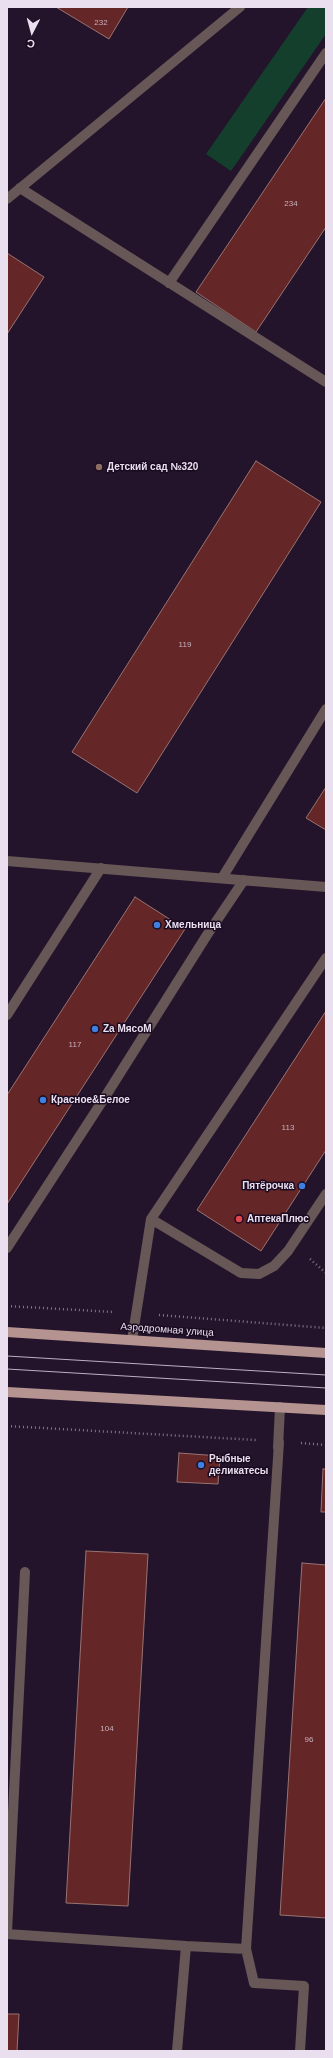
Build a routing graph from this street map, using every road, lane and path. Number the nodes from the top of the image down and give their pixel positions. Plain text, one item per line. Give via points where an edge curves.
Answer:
1 (240, 7) edge
2 (326, 53) edge
3 (20, 188) junction
4 (7, 199) edge
5 (169, 282) junction
6 (326, 382) edge
7 (326, 709) edge
8 (7, 860) edge
9 (101, 868) junction
10 (222, 878) junction
11 (244, 880) junction
12 (326, 887) edge
13 (326, 958) edge
14 (7, 1015) edge
15 (326, 1194) edge
16 (151, 1219) junction
17 (7, 1248) edge
18 (7, 1306) edge
19 (136, 1314) junction
20 (326, 1328) edge
21 (7, 1332) edge
22 (132, 1340) junction
23 (326, 1353) edge
24 (7, 1392) edge
25 (280, 1407) junction
26 (326, 1410) edge
27 (7, 1426) edge
28 (279, 1445) junction
29 (25, 1572) dead end
30 (7, 1933) edge
31 (186, 1946) junction
32 (246, 1949) junction
33 (177, 2051) edge
34 (300, 2051) edge

1 - 3 lane
2 - 5 lane
3 - 4 lane
3 - 5 lane
5 - 6 lane
7 - 10 lane
8 - 9 lane
9 - 10 lane
9 - 14 lane
10 - 11 lane
11 - 12 lane
11 - 17 lane
13 - 16 lane
15 - 16 lane via 288,1251 274,1266 259,1274 241,1273
16 - 19 lane
18 - 19 path
19 - 20 path
19 - 22 lane
21 - 22 main road, Аэродромная улица
22 - 23 main road, Аэродромная улица
24 - 25 main road
25 - 26 main road
25 - 28 lane
27 - 28 path
28 - 32 lane
29 - 30 lane
30 - 31 lane
31 - 32 lane
31 - 33 lane
32 - 34 lane via 254,1983 304,1986

